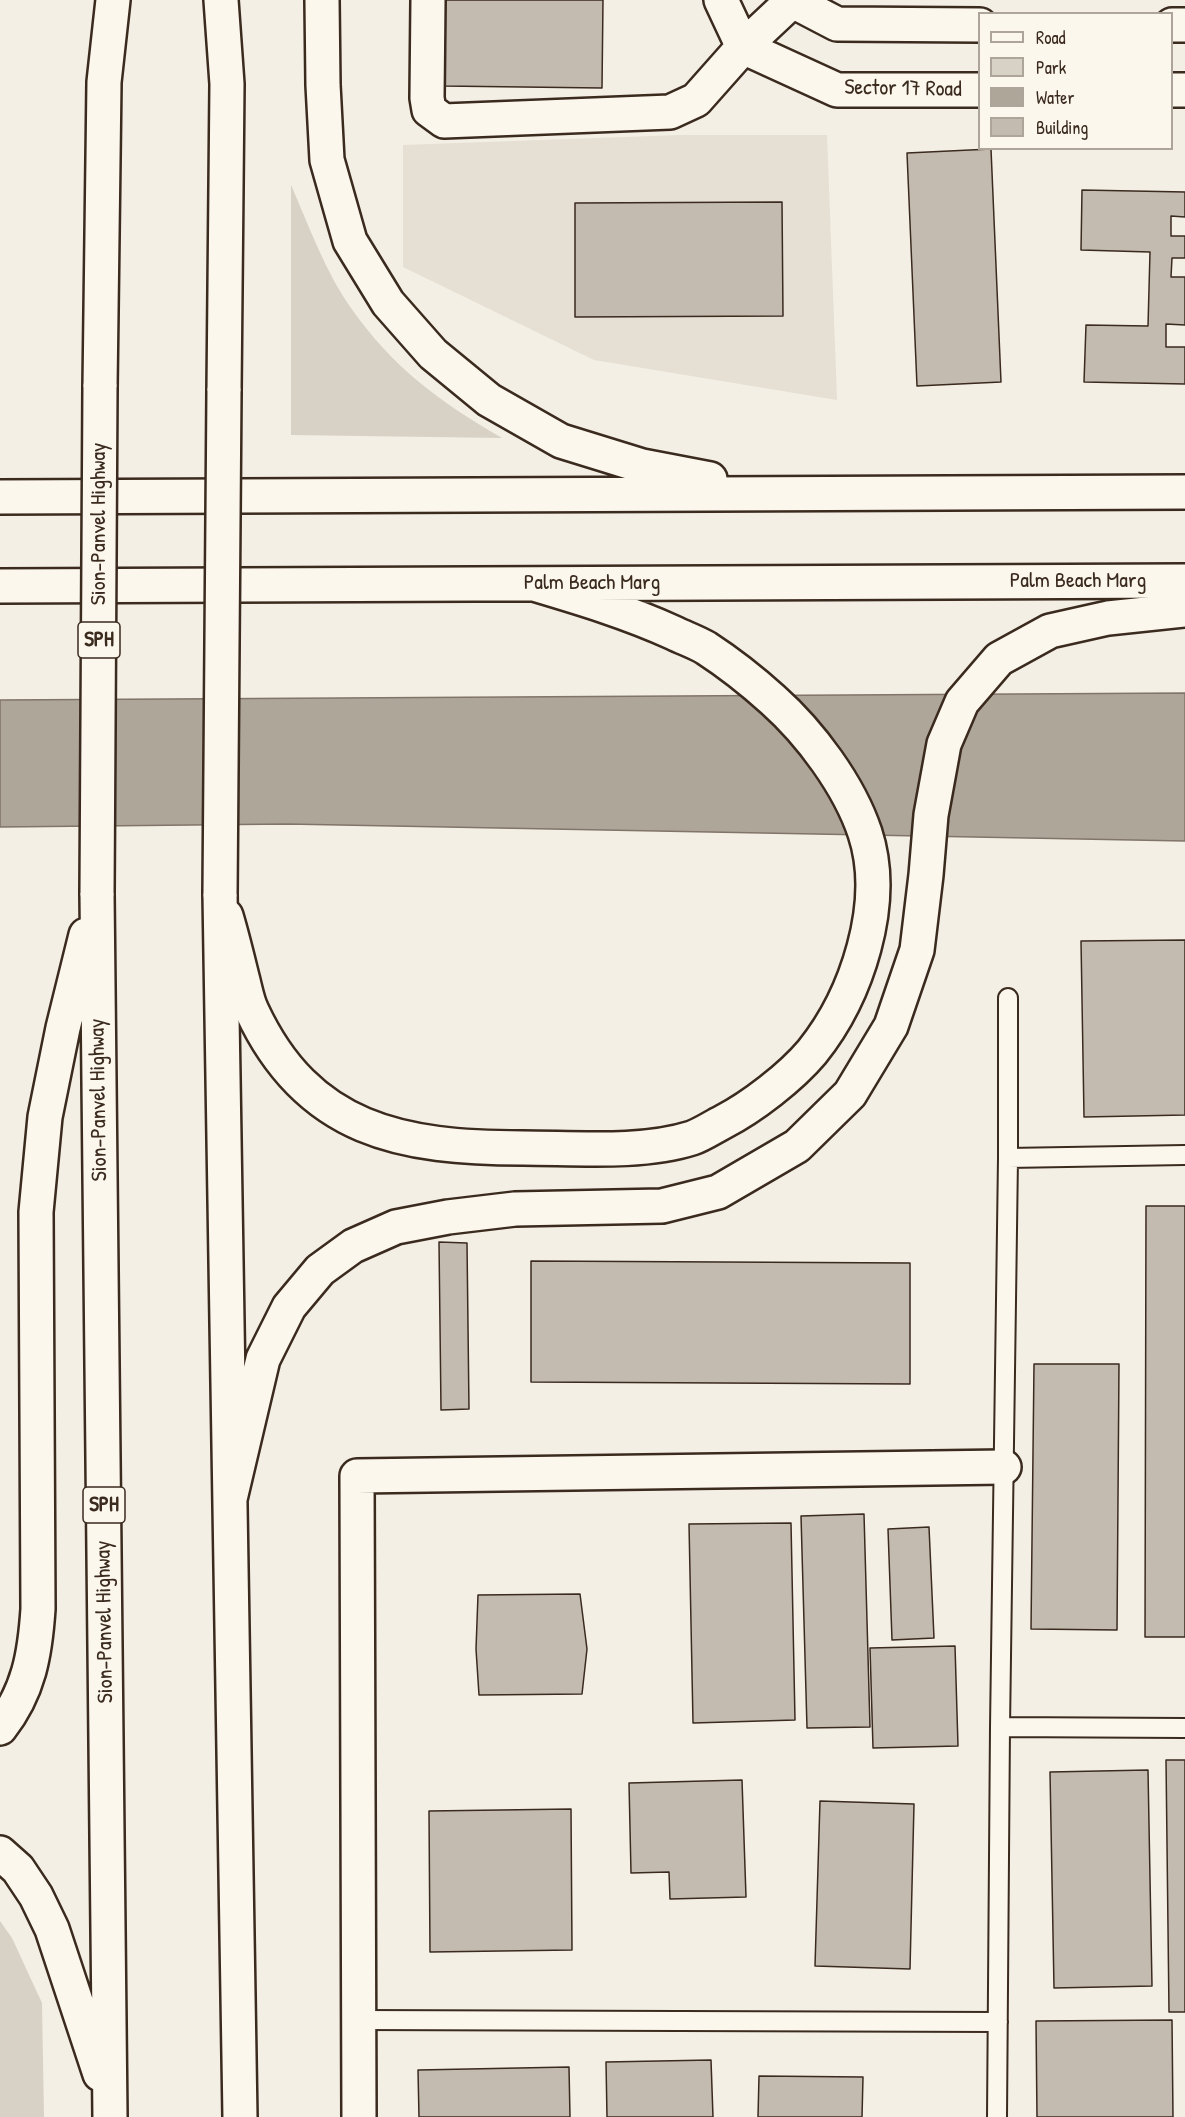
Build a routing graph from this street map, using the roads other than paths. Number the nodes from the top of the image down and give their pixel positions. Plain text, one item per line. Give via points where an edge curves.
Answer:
1 (97, 0) edge
2 (113, 0) edge
3 (221, 0) edge
4 (237, 0) edge
5 (322, 0) edge
6 (428, 0) edge
7 (721, 0) edge
8 (791, 1) edge
9 (978, 25) edge
10 (743, 47) junction
11 (104, 82) junction
12 (227, 84) junction
13 (978, 90) edge
14 (1185, 492) edge
15 (787, 493) junction
16 (0, 497) edge
17 (1185, 581) edge
18 (534, 584) junction
19 (0, 586) edge
20 (1185, 610) edge
21 (97, 892) junction
22 (220, 894) junction
23 (1008, 998) dead end
24 (1185, 1155) edge
25 (1008, 1158) junction
26 (1004, 1467) junction
27 (230, 1498) junction
28 (1000, 1726) junction
29 (0, 1728) edge
30 (1185, 1728) edge
31 (0, 1853) edge
32 (359, 2020) junction
33 (998, 2022) junction
34 (110, 2110) edge
35 (240, 2117) edge
36 (359, 2117) edge
37 (997, 2117) edge

1 - 11 main road
2 - 11 main road, SPH
3 - 12 main road
4 - 12 main road
5 - 15 main road via 327,160 350,240 388,303 433,354 489,400 561,441 642,466
6 - 10 main road via 429,110 444,121 670,112 696,100
7 - 10 main road
8 - 9 main road via 837,24
8 - 10 main road
10 - 13 main road, Sector 17 Road via 837,90
11 - 21 main road, Sion-Panvel Highway / SPH, bridge
12 - 22 main road, bridge
14 - 15 main road
15 - 16 main road
17 - 18 main road, Palm Beach Marg
18 - 19 main road, Palm Beach Marg
18 - 22 main road via 634,615 703,646 776,702 812,741 844,787 865,833 873,876 870,924 856,973 839,1011 812,1052 740,1113 693,1137 640,1148 508,1148 390,1135 346,1118 312,1095 279,1060 251,1009
20 - 27 main road via 1108,618 1050,631 999,659 962,702 944,744 931,815 917,950 891,1026 850,1094 797,1146 718,1192 662,1206 515,1209 448,1217 396,1227 353,1246 321,1270 289,1307 263,1359
21 - 29 main road via 45,1117 36,1212 36,1646 14,1710
21 - 34 main road, Sion-Panvel Highway / SPH
22 - 27 main road
23 - 25 lane
24 - 25 lane
25 - 26 lane
26 - 28 lane
26 - 32 main road via 357,1476
27 - 35 main road
28 - 30 lane
28 - 33 lane
31 - 34 main road via 18,1869 52,1929
32 - 33 lane
32 - 36 main road
33 - 37 lane

